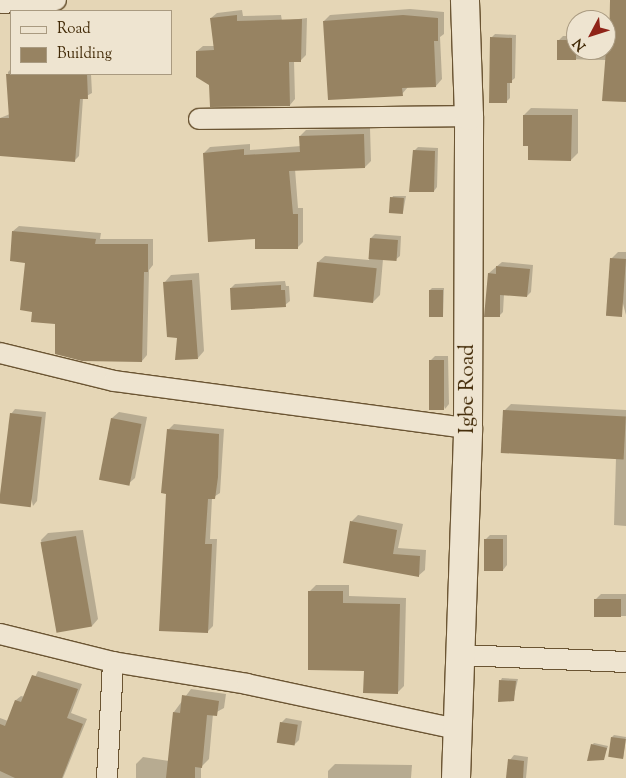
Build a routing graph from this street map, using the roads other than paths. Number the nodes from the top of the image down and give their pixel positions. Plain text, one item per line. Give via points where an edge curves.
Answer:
1 (56, 0) edge
2 (465, 0) edge
3 (0, 3) edge
4 (469, 116) junction
5 (199, 119) dead end
6 (0, 352) edge
7 (468, 428) junction
8 (0, 634) edge
9 (460, 655) junction
10 (113, 662) junction
11 (626, 662) edge
12 (457, 729) junction
13 (107, 778) edge
14 (456, 778) edge

1 - 3 street
2 - 4 street, Igbe Road
4 - 5 street
4 - 7 street, Igbe Road
6 - 7 street via 114,382
7 - 9 street, Igbe Road
8 - 10 street
9 - 11 street
9 - 12 street, Igbe Road
10 - 12 street via 247,684
10 - 13 street
12 - 14 street, Igbe Road

